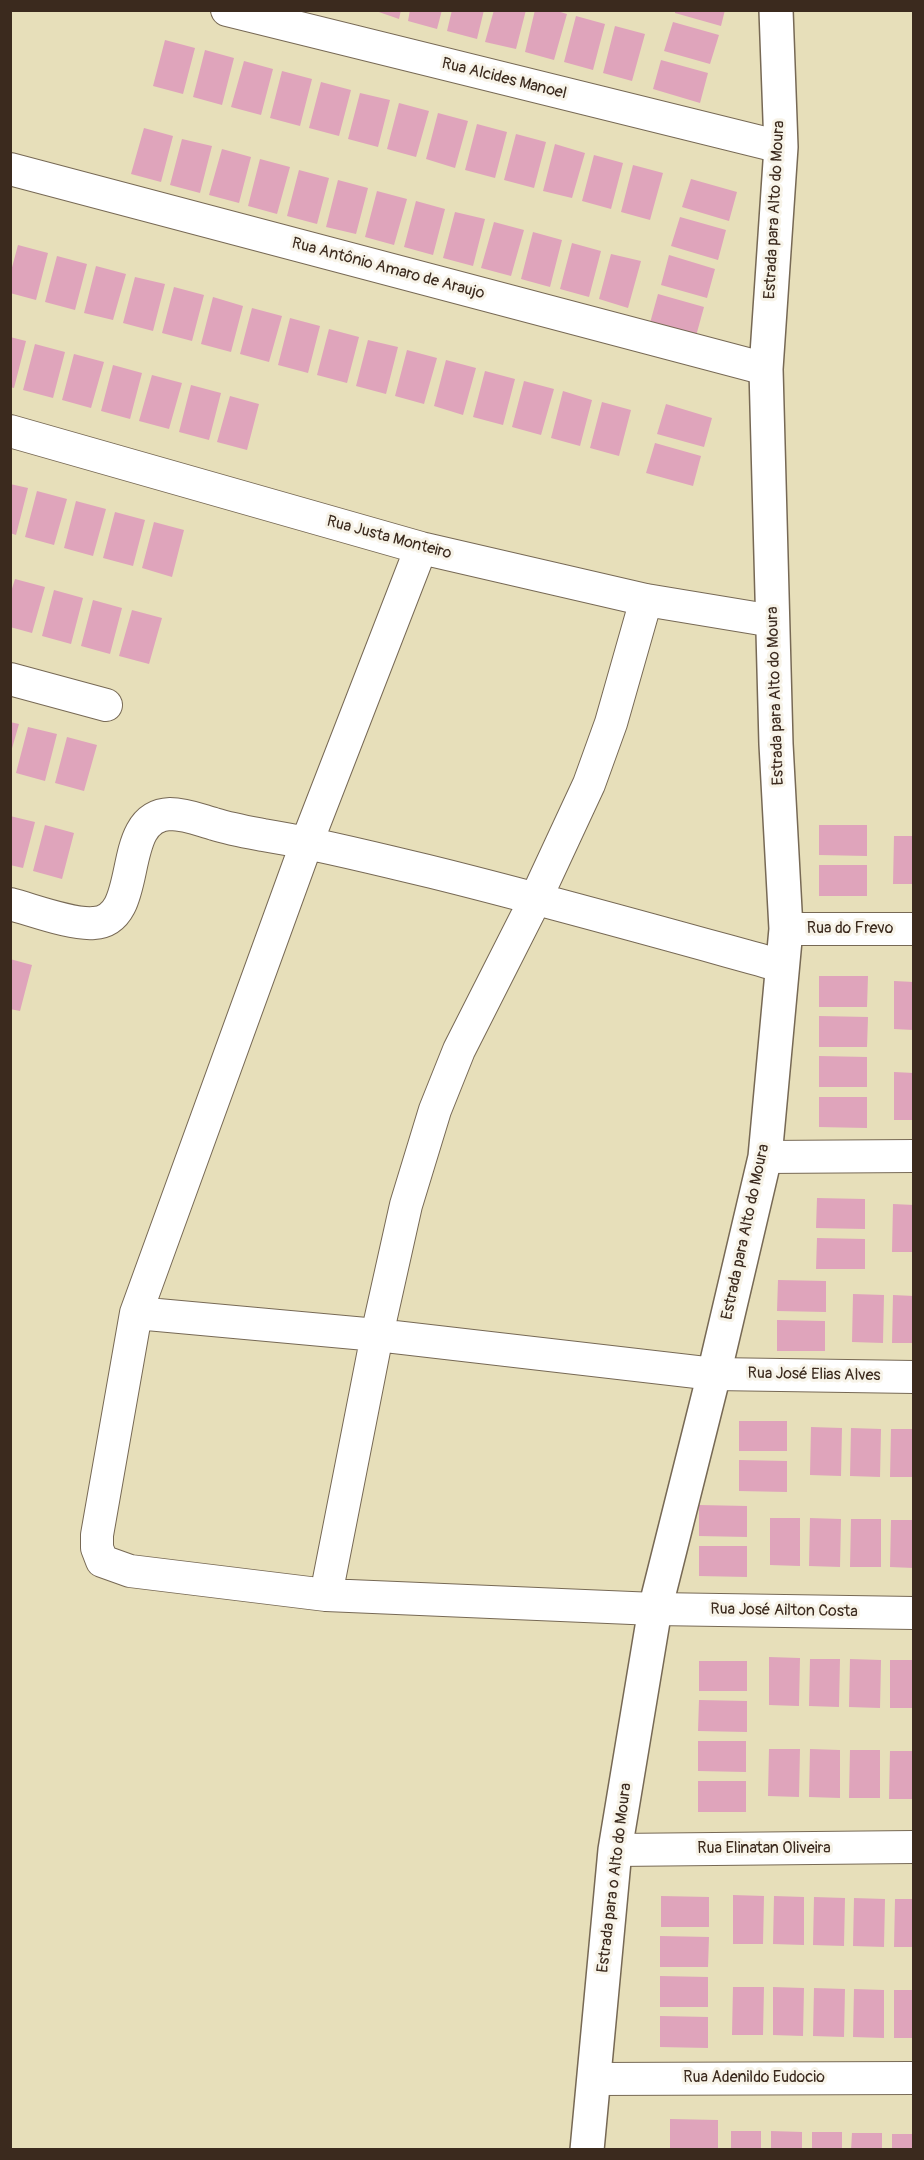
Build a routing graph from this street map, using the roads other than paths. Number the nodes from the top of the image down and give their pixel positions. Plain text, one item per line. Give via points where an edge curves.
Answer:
1 (227, 10) edge
2 (776, 10) edge
3 (781, 147) junction
4 (10, 169) edge
5 (766, 369) junction
6 (10, 431) edge
7 (422, 549) junction
8 (646, 600) junction
9 (773, 621) junction
10 (10, 679) edge
11 (106, 705) dead end
12 (307, 842) junction
13 (536, 898) junction
14 (10, 904) edge
15 (786, 929) junction
16 (914, 929) edge
17 (782, 966) junction
18 (765, 1156) junction
19 (914, 1156) edge
20 (136, 1313) junction
21 (377, 1335) junction
22 (714, 1374) junction
23 (914, 1377) edge
24 (326, 1595) junction
25 (655, 1609) junction
26 (914, 1613) edge
27 (914, 1847) edge
28 (615, 1850) junction
29 (914, 2078) edge
30 (594, 2079) junction
31 (587, 2150) edge

1 - 3 street, Rua Alcides Manoel
2 - 3 street, Estrada para Alto do Moura
3 - 5 street, Estrada para Alto do Moura
4 - 5 street, Rua Antônio Amaro de Araujo
5 - 9 street, Estrada para Alto do Moura
6 - 7 street, Rua Justa Monteiro
7 - 8 street, Rua Justa Monteiro
7 - 12 street
8 - 9 street, Rua Justa Monteiro
8 - 13 street via 589,784
9 - 15 street, Estrada para Alto do Moura
10 - 11 street
12 - 13 street
12 - 14 street via 169,814 145,827 137,842 125,893 111,918 96,924 83,923
12 - 20 street
13 - 17 street
13 - 21 street via 459,1050 435,1110 406,1205
15 - 16 street, Rua do Frevo
15 - 17 street, Estrada para Alto do Moura
17 - 18 street, Estrada para Alto do Moura
18 - 19 street
18 - 22 street, Estrada para Alto do Moura
20 - 21 street, Rua José Elias Alves
20 - 24 street, Rua José Ailton Costa via 97,1535 102,1561 130,1571
21 - 22 street, Rua José Elias Alves
21 - 24 street
22 - 23 street, Rua José Elias Alves
22 - 25 street, Estrada para Alto do Moura
24 - 25 street, Rua José Ailton Costa
25 - 26 street, Rua José Ailton Costa
25 - 28 street, Estrada para o Alto do Moura
27 - 28 street, Rua Elinatan Oliveira
28 - 30 street, Estrada para o Alto do Moura
29 - 30 street, Rua Adenildo Eudocio
30 - 31 street, Estrada para o Alto do Moura

